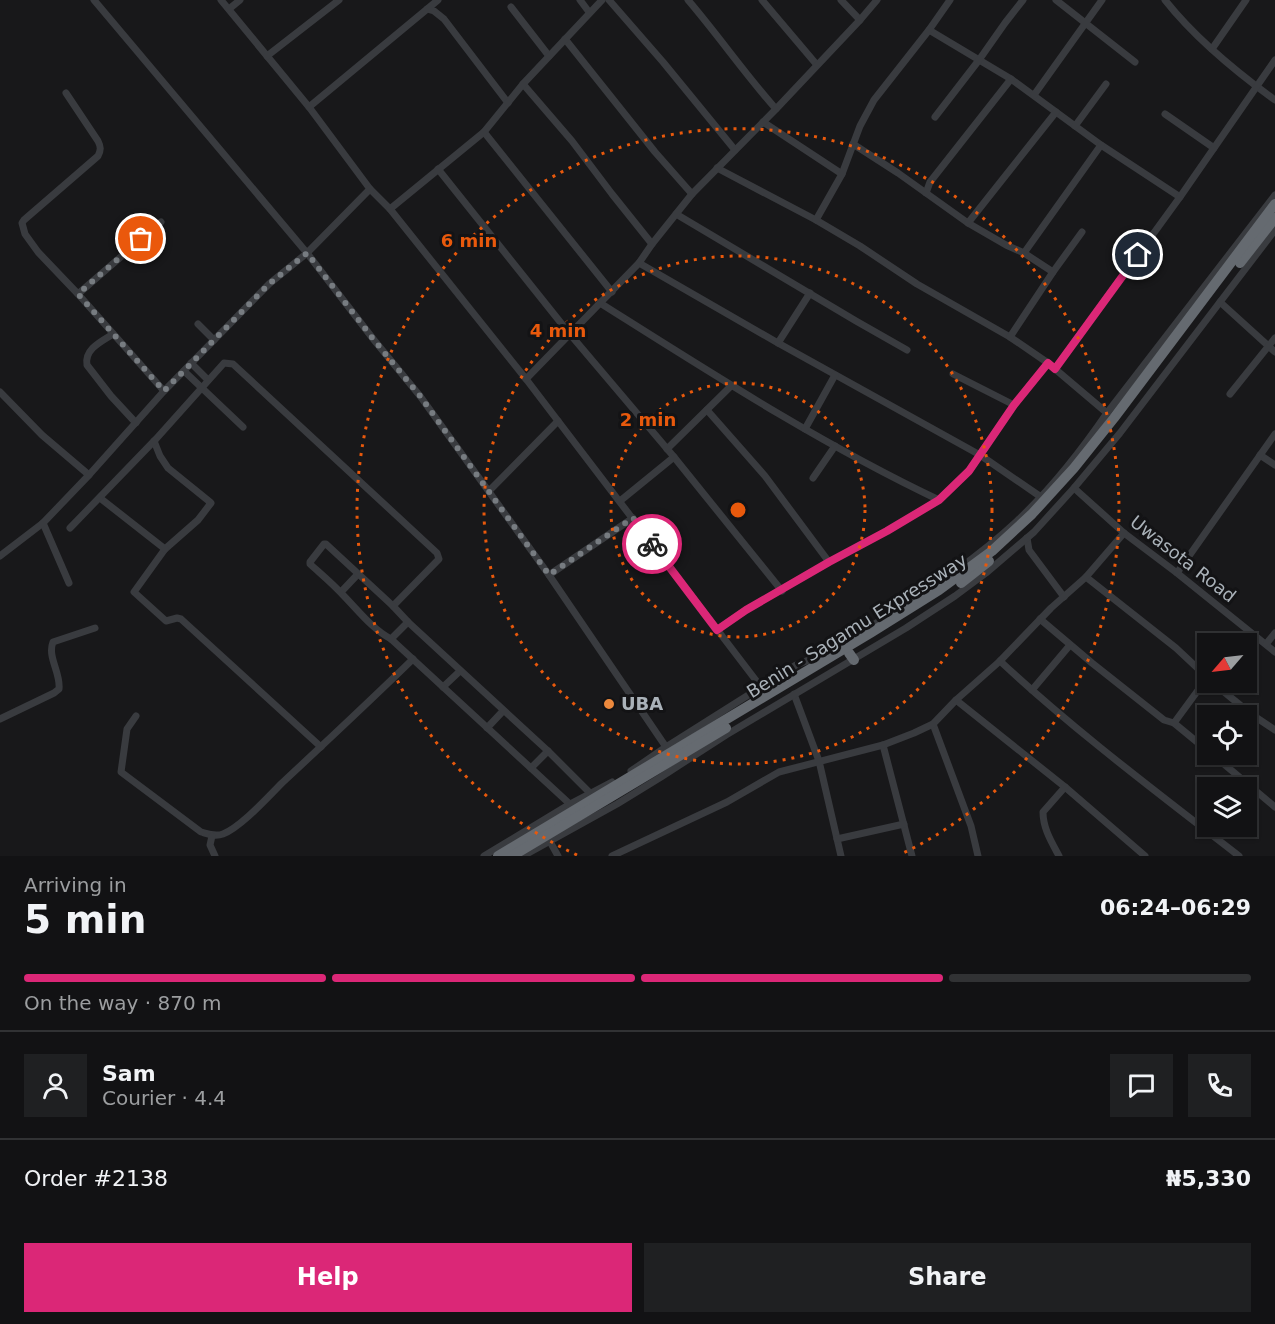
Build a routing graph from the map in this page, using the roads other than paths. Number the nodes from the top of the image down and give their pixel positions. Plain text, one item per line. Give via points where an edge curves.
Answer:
1 (94, 0) edge
2 (221, 0) edge
3 (240, 0) edge
4 (339, 0) edge
5 (438, 0) edge
6 (580, 0) edge
7 (602, 0) edge
8 (609, 0) edge
9 (688, 0) edge
10 (762, 0) edge
11 (841, 0) edge
12 (877, 0) edge
13 (950, 0) edge
14 (1023, 0) edge
15 (1056, 0) edge
16 (1102, 0) edge
17 (1165, 0) edge
18 (1245, 0) edge
19 (511, 7) dead end
20 (431, 8) junction
21 (229, 9) junction
22 (589, 12) junction
23 (860, 20) junction
24 (1086, 23) junction
25 (929, 30) junction
26 (565, 39) junction
27 (1212, 49) junction
28 (267, 56) junction
29 (549, 56) junction
30 (979, 60) junction
31 (1275, 60) edge
32 (1135, 62) dead end
33 (817, 65) junction
34 (1011, 79) junction
35 (523, 84) junction
36 (1106, 84) dead end
37 (1257, 87) junction
38 (66, 93) dead end
39 (1034, 95) junction
40 (1275, 99) edge
41 (508, 103) junction
42 (309, 107) junction
43 (776, 109) junction
44 (1056, 112) junction
45 (1165, 114) dead end
46 (935, 117) dead end
47 (763, 122) junction
48 (1075, 126) junction
49 (484, 132) junction
50 (853, 144) junction
51 (1101, 145) junction
52 (1214, 147) junction
53 (735, 150) junction
54 (717, 168) junction
55 (438, 169) junction
56 (842, 174) junction
57 (370, 189) junction
58 (926, 192) junction
59 (692, 194) junction
60 (1275, 195) edge
61 (1180, 197) junction
62 (1275, 204) edge
63 (390, 209) junction
64 (676, 214) junction
65 (1275, 218) edge
66 (816, 220) junction
67 (161, 222) dead end
68 (968, 223) junction
69 (1275, 230) edge
70 (1082, 232) dead end
71 (652, 244) junction
72 (307, 253) junction
73 (1024, 253) junction
74 (639, 263) junction
75 (1227, 264) junction
76 (1053, 272) junction
77 (612, 292) junction
78 (810, 293) junction
79 (78, 294) junction
80 (1220, 302) junction
81 (600, 303) junction
82 (198, 324) dead end
83 (113, 333) junction
84 (569, 333) junction
85 (1010, 337) junction
86 (1275, 338) edge
87 (214, 340) junction
88 (778, 343) junction
89 (1268, 346) junction
90 (907, 350) dead end
91 (1275, 352) edge
92 (191, 363) junction
93 (1048, 363) junction
94 (1055, 369) junction
95 (184, 371) junction
96 (953, 374) dead end
97 (835, 375) junction
98 (526, 379) junction
99 (208, 380) junction
100 (731, 386) junction
101 (201, 387) junction
102 (164, 391) junction
103 (0, 392) edge
104 (1230, 394) dead end
105 (1014, 405) junction
106 (707, 410) junction
107 (1107, 413) junction
108 (558, 421) junction
109 (136, 423) junction
110 (243, 428) dead end
111 (805, 429) junction
112 (1275, 434) edge
113 (154, 441) junction
114 (835, 446) junction
115 (667, 449) junction
116 (980, 455) junction
117 (1260, 455) junction
118 (674, 457) junction
119 (1275, 465) edge
120 (89, 475) junction
121 (813, 478) dead end
122 (1074, 488) junction
123 (489, 491) junction
124 (1041, 497) junction
125 (100, 498) junction
126 (939, 500) junction
127 (620, 501) junction
128 (633, 518) junction
129 (43, 523) junction
130 (70, 528) dead end
131 (1124, 533) junction
132 (1027, 538) junction
133 (165, 549) junction
134 (0, 556) edge
135 (829, 562) junction
136 (358, 573) junction
137 (1177, 573) junction
138 (549, 575) junction
139 (1086, 577) junction
140 (69, 583) dead end
141 (782, 591) junction
142 (341, 592) junction
143 (1064, 597) junction
144 (393, 606) junction
145 (1040, 619) junction
146 (408, 622) junction
147 (95, 628) dead end
148 (717, 630) junction
149 (1275, 633) edge
150 (391, 639) junction
151 (1266, 644) junction
152 (1070, 645) junction
153 (1275, 651) edge
154 (851, 656) junction
155 (413, 659) junction
156 (1000, 661) junction
157 (1197, 668) edge
158 (460, 670) junction
159 (443, 687) junction
160 (761, 687) junction
161 (1032, 690) junction
162 (1198, 693) edge
163 (1225, 693) edge
164 (794, 694) junction
165 (956, 700) junction
166 (503, 711) junction
167 (136, 716) dead end
168 (0, 719) edge
169 (933, 723) junction
170 (1174, 723) junction
171 (487, 728) junction
172 (1275, 730) edge
173 (1197, 742) edge
174 (883, 745) junction
175 (321, 747) junction
176 (666, 747) junction
177 (548, 752) junction
178 (819, 761) junction
179 (1225, 765) edge
180 (531, 768) junction
181 (1065, 787) junction
182 (593, 795) junction
183 (573, 807) junction
184 (1275, 807) edge
185 (904, 824) junction
186 (212, 836) junction
187 (548, 838) junction
188 (837, 839) junction
189 (215, 856) edge
190 (484, 856) edge
191 (498, 856) edge
192 (512, 856) edge
193 (524, 856) edge
194 (558, 856) edge
195 (612, 856) edge
196 (841, 856) edge
197 (912, 856) edge
198 (978, 856) edge
199 (1059, 856) edge
200 (1145, 856) edge
201 (1239, 856) edge

1 - 72 street
2 - 21 street
3 - 21 street
4 - 28 street
5 - 20 street
6 - 22 street
7 - 22 street
8 - 53 street
9 - 43 street
10 - 33 street
11 - 23 street
12 - 23 street
13 - 25 street
14 - 30 street
15 - 24 street
16 - 24 street
17 - 27 street
18 - 27 street
19 - 29 street
20 - 41 street via 458,36
20 - 42 street
21 - 28 street
22 - 26 street
23 - 33 street
24 - 32 street
24 - 39 street
25 - 30 street
25 - 50 street via 874,100
26 - 29 street
26 - 59 street
27 - 37 street
28 - 42 street
29 - 35 street
30 - 34 street
30 - 46 street
31 - 37 street
33 - 43 street
34 - 39 street
34 - 58 street
35 - 41 street
35 - 71 street
36 - 48 street
37 - 40 street
37 - 52 street
38 - 79 street via 98,141 100,152 22,223 38,252
39 - 44 street
41 - 49 street
42 - 57 street
43 - 47 street
44 - 48 street
44 - 68 street
45 - 52 street
47 - 53 street
47 - 56 street
48 - 51 street
49 - 55 street
49 - 77 street
50 - 56 street
50 - 58 street
51 - 61 street
51 - 73 street
52 - 61 street
53 - 54 street
54 - 59 street
54 - 66 street
55 - 63 street
55 - 84 street
56 - 66 street
57 - 63 street
57 - 72 street
58 - 68 street
59 - 64 street
60 - 75 street
61 - 94 street
62 - 75 highway
63 - 98 street
64 - 71 street
64 - 78 street
65 - 154 highway, Benin - Sagamu Expressway via 1053,501 975,573
66 - 85 street
67 - 79 street
68 - 73 street
69 - 80 street
70 - 76 street
71 - 74 street
72 - 87 street via 269,284
72 - 123 street
73 - 76 street
74 - 77 street
74 - 88 street
75 - 107 street
75 - 182 highway via 1074,468 998,545 910,609
76 - 85 street
77 - 81 street
78 - 88 street
78 - 90 street
79 - 83 street
80 - 89 street
80 - 122 street
81 - 84 street
81 - 100 street
82 - 87 street
83 - 102 street
83 - 109 street via 90,351 87,365
84 - 98 street
84 - 115 street
85 - 93 street
86 - 89 street
87 - 92 street
88 - 97 street
89 - 91 street
89 - 104 street
92 - 95 street
92 - 99 street
93 - 94 street
93 - 105 street
94 - 107 street
95 - 101 street
95 - 102 street
96 - 105 street
97 - 111 street
97 - 116 street
98 - 108 street
99 - 101 street
99 - 144 street via 224,363 233,364 438,553 439,559
100 - 106 street
100 - 111 street
101 - 110 street
101 - 113 street
102 - 109 street
103 - 120 street
105 - 116 street
106 - 115 street
106 - 135 street via 765,476
107 - 124 street
108 - 123 street
108 - 127 street
109 - 120 street
111 - 114 street
112 - 117 street
113 - 125 street
113 - 133 street via 168,468 211,503
114 - 121 street
114 - 126 street
115 - 118 street
116 - 124 street
116 - 126 street
117 - 119 street
117 - 137 street
118 - 127 street
118 - 141 street
120 - 129 street
122 - 131 street, Uwasota Road
122 - 132 street
123 - 138 street
124 - 160 street via 975,556 905,605
125 - 130 street
125 - 133 street
126 - 135 street
127 - 128 street
128 - 138 street
128 - 148 street
129 - 134 street
129 - 140 street
131 - 137 street, Uwasota Road
131 - 139 street
132 - 143 street via 1029,550
132 - 154 street via 955,596 906,628
133 - 175 street via 134,592 166,621 181,619
135 - 141 street
136 - 142 street
136 - 142 street via 324,544 310,564
136 - 144 street
137 - 151 street, Uwasota Road
138 - 176 street
139 - 143 street
139 - 157 street
141 - 148 street
142 - 150 street
143 - 145 street
144 - 146 street
145 - 152 street
145 - 156 street
146 - 150 street
146 - 158 street
147 - 168 street via 52,642 50,649 59,689
148 - 160 street
149 - 151 street
150 - 155 street
151 - 153 street, Uwasota Road
152 - 161 street
152 - 170 street via 1164,720
154 - 164 street
154 - 187 highway, Benin - Sagamu Expressway
155 - 159 street
155 - 175 street
156 - 161 street
156 - 165 street
158 - 159 street
158 - 166 street
159 - 171 street
160 - 176 street
161 - 201 street
162 - 170 street
163 - 172 street
164 - 178 street
164 - 187 street via 617,804
165 - 169 street
165 - 181 street
166 - 171 street
166 - 177 street
167 - 186 street via 128,729 121,772 201,832
169 - 174 street
169 - 198 street
170 - 173 street
171 - 180 street
174 - 178 street
174 - 185 street
175 - 186 street via 235,827
176 - 182 street
177 - 180 street
177 - 182 street
178 - 188 street
178 - 195 street via 779,772 727,802
179 - 184 street
180 - 183 street
181 - 199 street via 1043,812 1048,835
181 - 200 street
182 - 183 highway
183 - 190 street
183 - 191 highway
185 - 188 street
185 - 197 street
186 - 189 street via 210,845
187 - 192 highway, Benin - Sagamu Expressway
187 - 193 street
187 - 194 street
188 - 196 street

